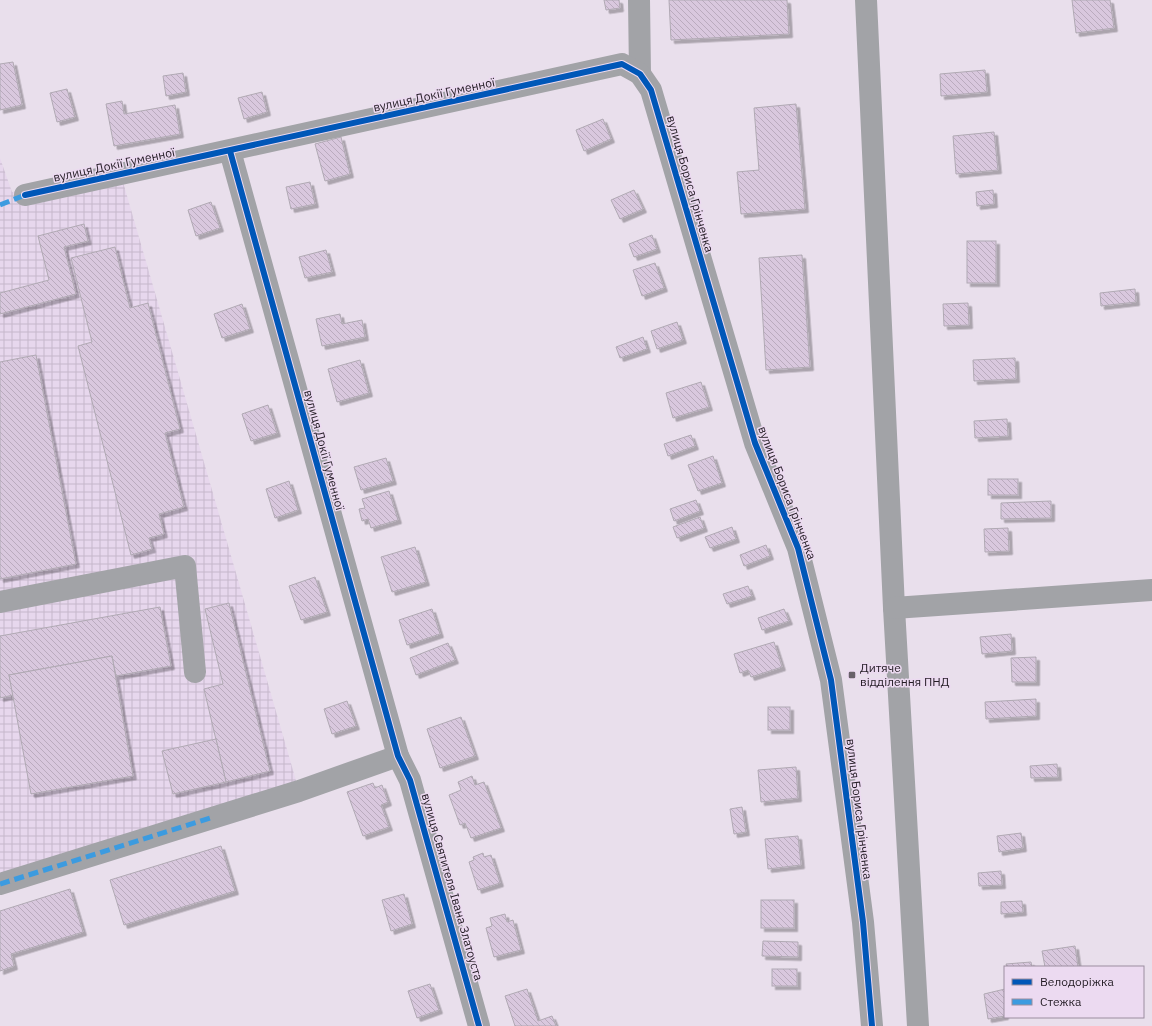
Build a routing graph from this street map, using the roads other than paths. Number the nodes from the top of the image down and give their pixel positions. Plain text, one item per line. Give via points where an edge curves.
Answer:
1 (639, 0) edge
2 (866, 0) edge
3 (640, 74) junction
4 (230, 151) junction
5 (25, 195) dead end
6 (1152, 590) edge
7 (0, 602) edge
8 (894, 608) junction
9 (195, 672) dead end
10 (398, 756) junction
11 (0, 884) edge
12 (479, 1026) edge
13 (872, 1026) edge
14 (918, 1026) edge

1 - 3 street
2 - 8 street
3 - 4 street, вулиця Докії Гуменної via 622,64
3 - 13 street, вулиця Бориса Грінченка via 651,90 755,443 798,548 831,680 863,922
4 - 5 street, вулиця Докії Гуменної
4 - 10 street, вулиця Докії Гуменної
6 - 8 street
7 - 9 street via 185,566
8 - 14 street
10 - 11 street via 299,791
10 - 12 street, вулиця Святителя Івана Златоуста via 410,780

